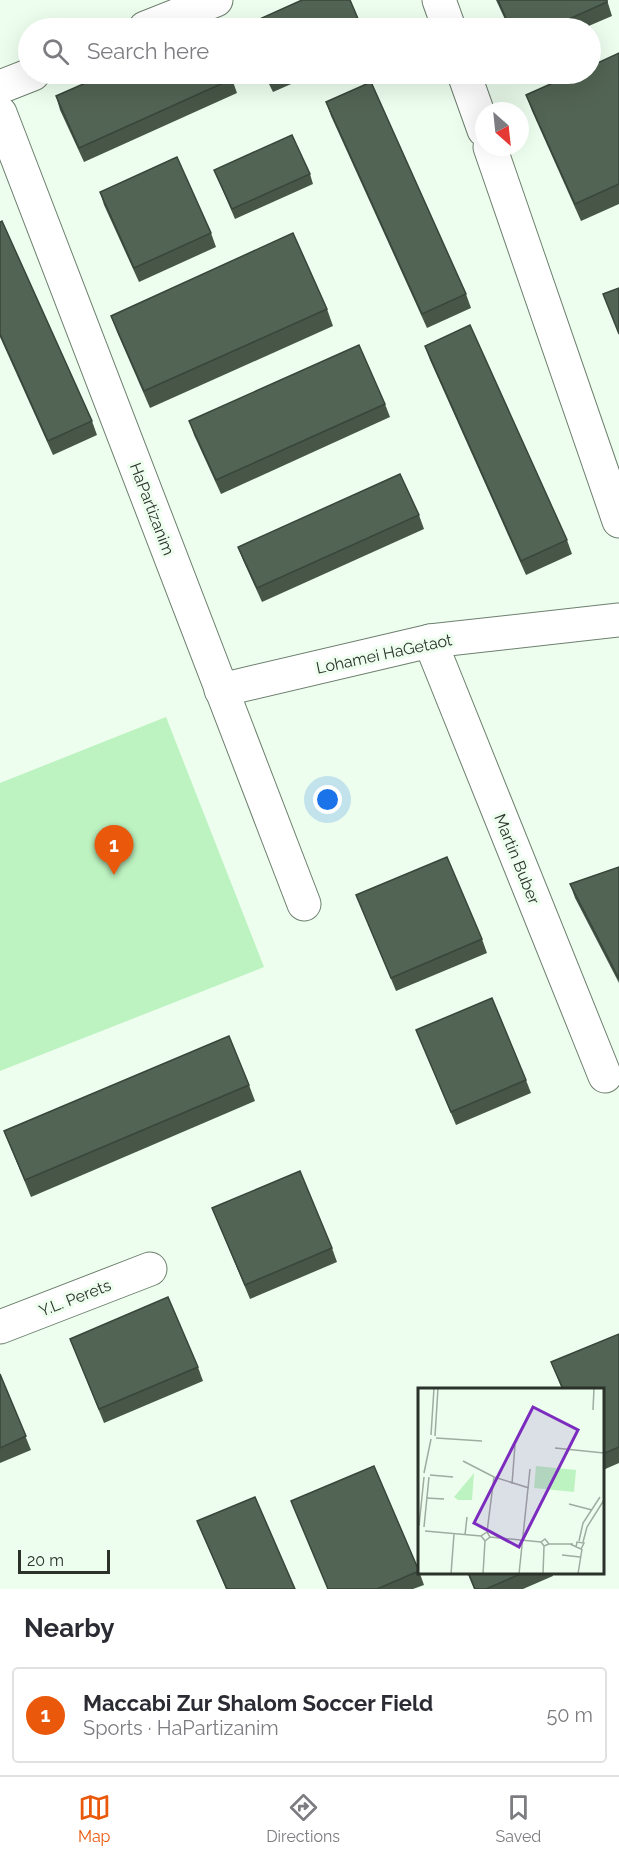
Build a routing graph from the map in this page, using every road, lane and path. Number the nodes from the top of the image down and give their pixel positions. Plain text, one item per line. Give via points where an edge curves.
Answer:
1 (216, 0) edge
2 (439, 0) edge
3 (170, 18) edge
4 (445, 18) edge
5 (18, 80) edge
6 (468, 84) edge
7 (0, 87) edge
8 (475, 105) edge
9 (0, 113) edge
10 (493, 156) edge
11 (619, 521) edge
12 (619, 621) edge
13 (430, 642) junction
14 (221, 690) junction
15 (304, 904) dead end
16 (605, 1076) dead end
17 (150, 1269) dead end
18 (0, 1327) edge

1 - 3 street
2 - 4 street
5 - 7 street
6 - 8 street
9 - 14 street, HaPartizanim
10 - 11 street
12 - 13 street, Lohamei HaGetaot
13 - 14 street, Lohamei HaGetaot
13 - 16 street, Martin Buber
14 - 15 street, HaPartizanim
17 - 18 street, Y.L. Perets

